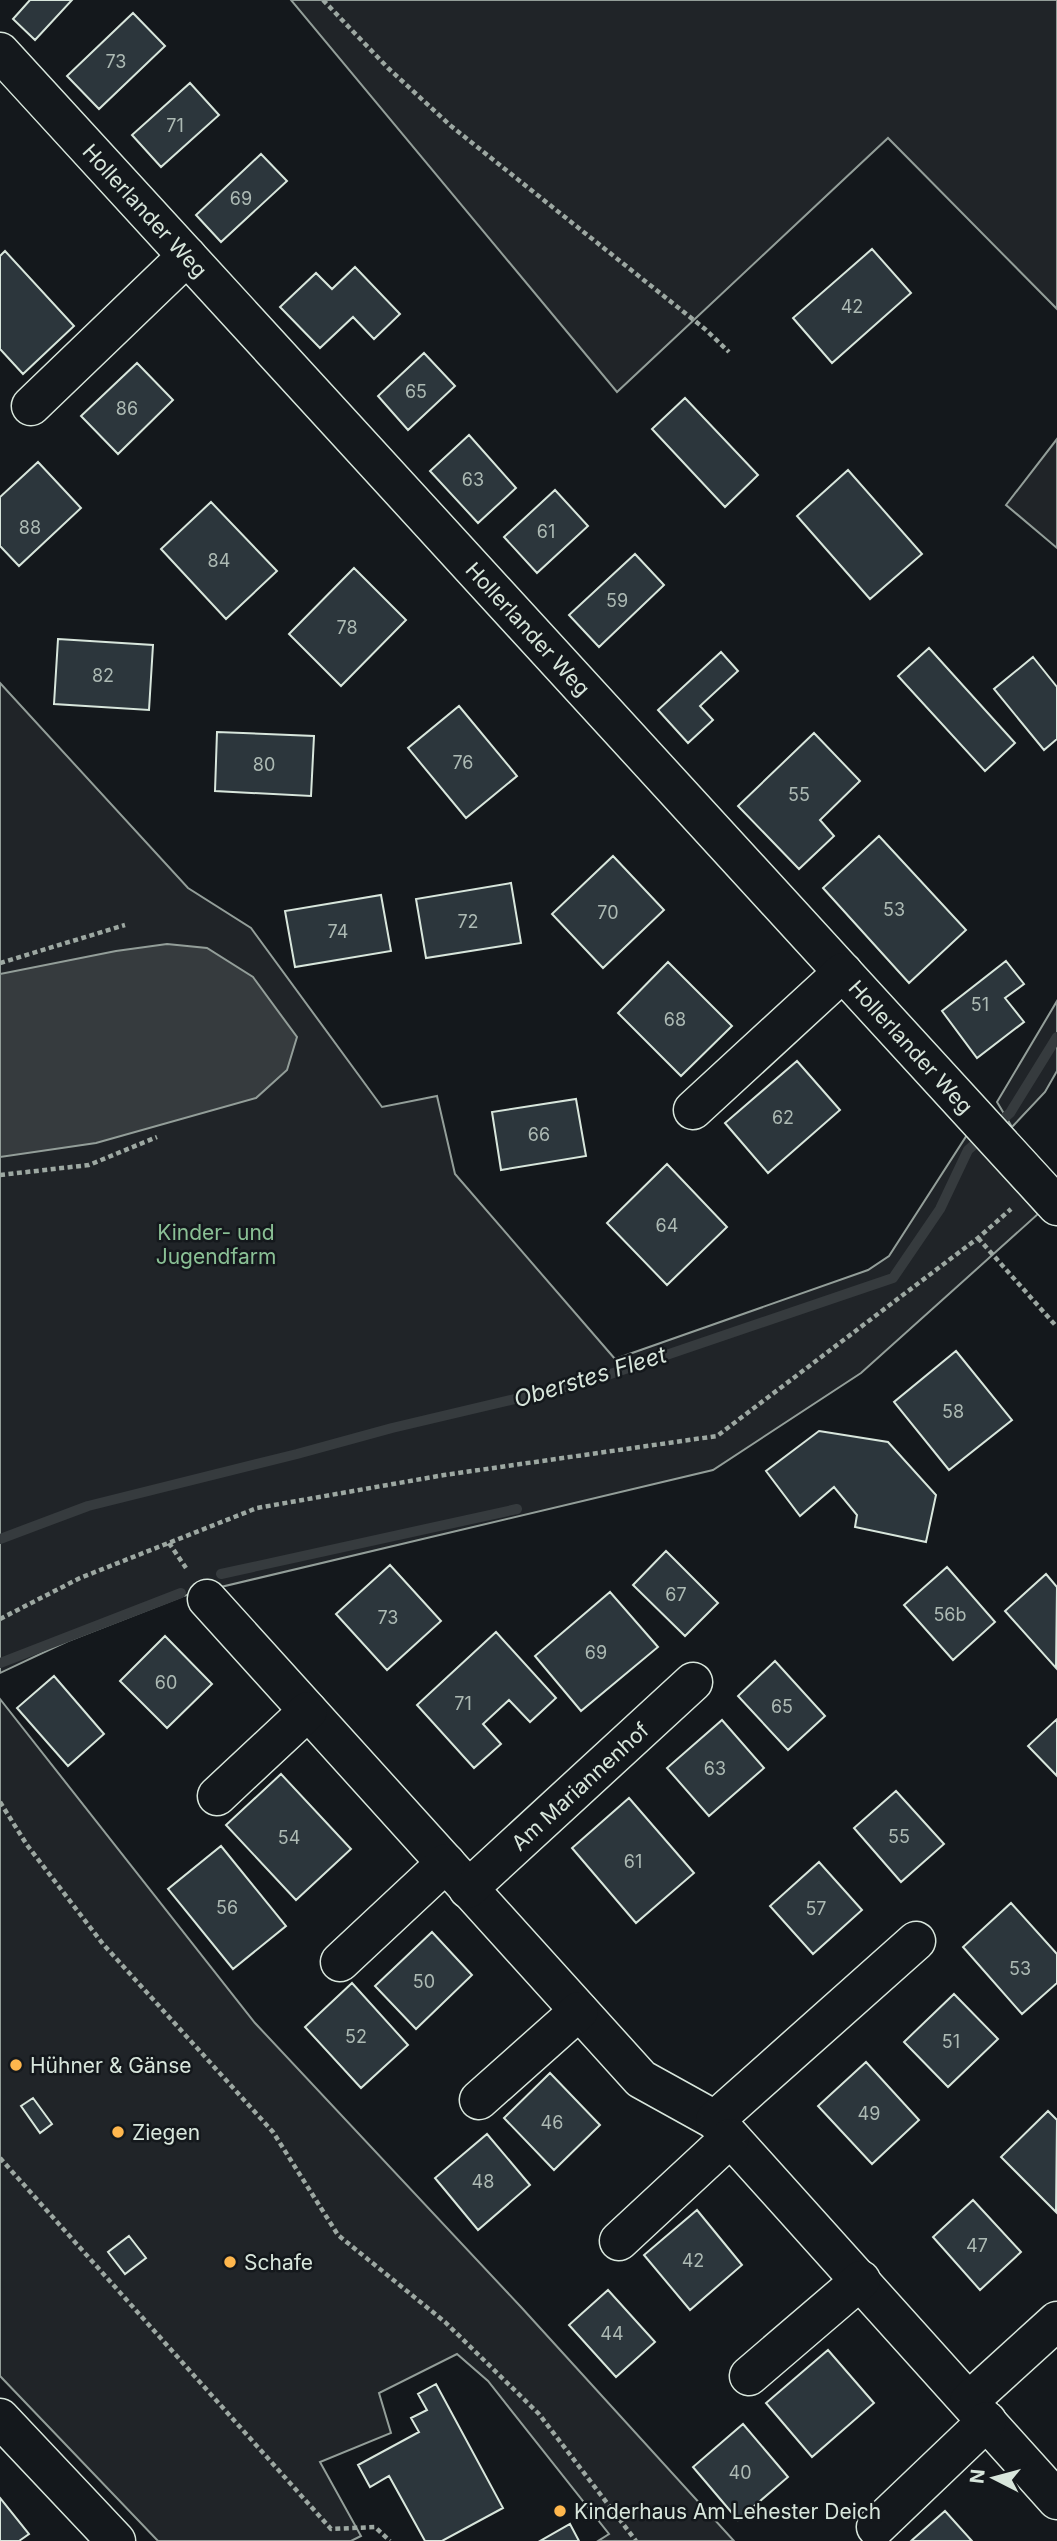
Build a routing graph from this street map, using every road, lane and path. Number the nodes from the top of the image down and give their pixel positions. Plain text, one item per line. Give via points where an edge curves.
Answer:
1 (323, 0) edge
2 (0, 52) edge
3 (187, 256) junction
4 (729, 352) dead end
5 (31, 406) dead end
6 (125, 925) dead end
7 (0, 963) edge
8 (844, 972) junction
9 (693, 1110) dead end
10 (157, 1137) dead end
11 (0, 1175) edge
12 (1048, 1196) edge
13 (978, 1238) junction
14 (1057, 1327) edge
15 (207, 1600) dead end
16 (0, 1619) edge
17 (693, 1682) dead end
18 (308, 1711) junction
19 (217, 1796) dead end
20 (0, 1802) edge
21 (457, 1876) junction
22 (916, 1941) dead end
23 (340, 1962) dead end
24 (579, 2011) junction
25 (479, 2100) dead end
26 (723, 2129) junction
27 (0, 2158) edge
28 (619, 2241) dead end
29 (861, 2280) junction
30 (1057, 2321) edge
31 (749, 2376) dead end
32 (978, 2411) junction
33 (0, 2418) edge
34 (1057, 2500) edge
35 (876, 2526) dead end
36 (116, 2541) edge
37 (390, 2541) edge
38 (636, 2541) edge

1 - 4 path via 387,68 452,126
2 - 3 street, Hollerlander Weg
3 - 5 street
3 - 8 street, Hollerlander Weg
6 - 7 path
8 - 9 street
8 - 12 street, Hollerlander Weg
10 - 11 path via 89,1166
12 - 13 path
13 - 14 path
13 - 16 path via 717,1436 444,1475 257,1508 80,1578
15 - 18 street
17 - 21 street, Am Mariannenhof
18 - 19 street
18 - 21 street
20 - 38 path via 103,1944 273,2132 338,2235 445,2322 538,2414
21 - 23 street, Am Mariannenhof
21 - 24 street
22 - 26 street
24 - 25 street
24 - 26 street via 641,2079
26 - 28 street
26 - 29 street
27 - 37 path via 331,2529 374,2527
29 - 31 street
29 - 32 street
30 - 32 street
32 - 34 street
32 - 35 street
33 - 36 street

